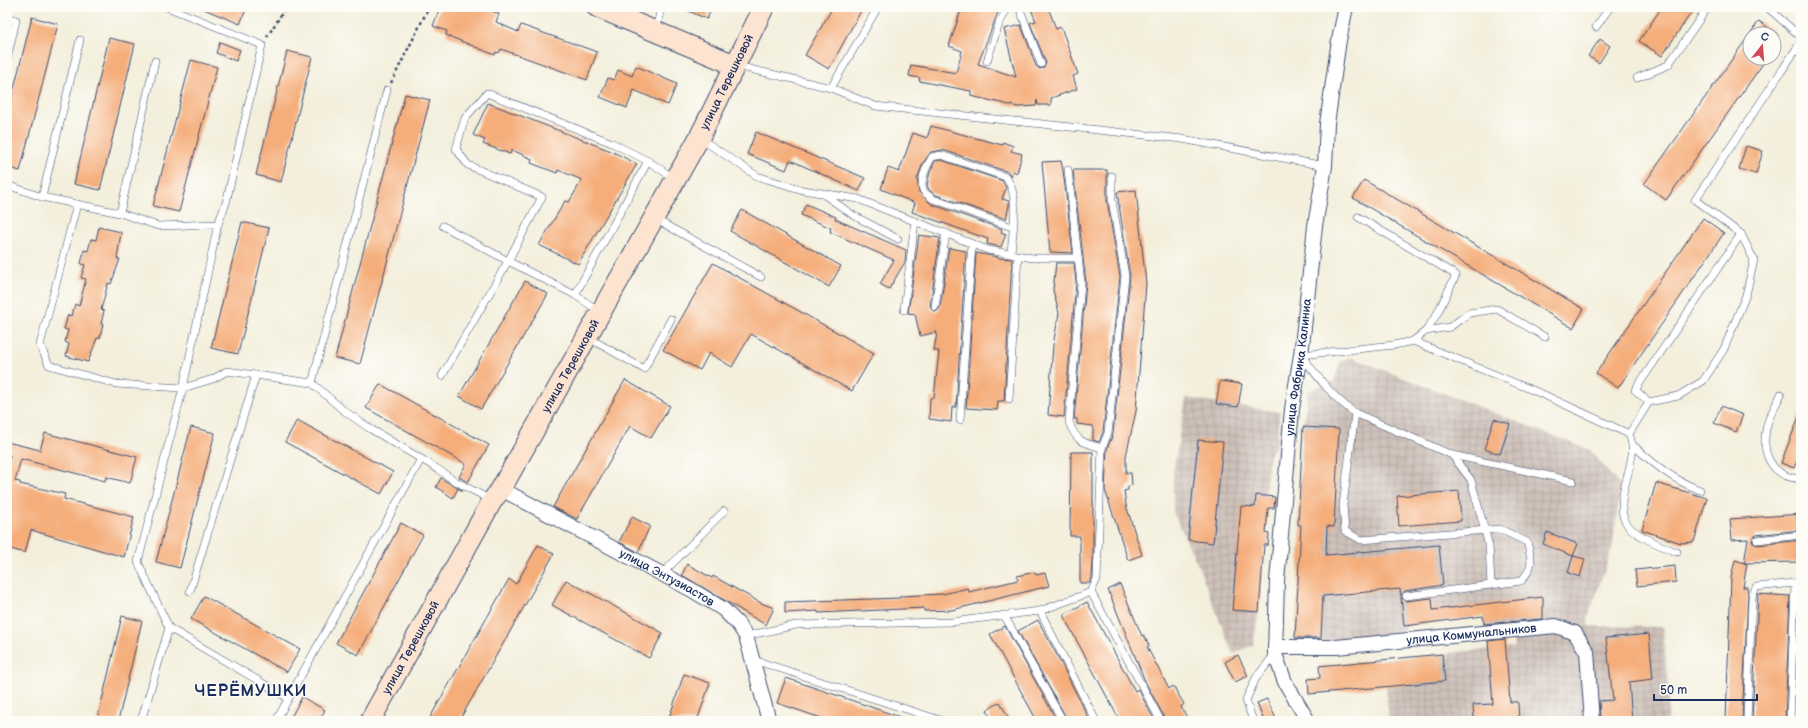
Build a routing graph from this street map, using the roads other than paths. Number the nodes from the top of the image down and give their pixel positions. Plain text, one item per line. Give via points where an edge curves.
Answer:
1 (167, 7) edge
2 (597, 7) edge
3 (661, 7) edge
4 (764, 7) edge
5 (878, 7) edge
6 (1008, 7) edge
7 (1019, 7) edge
8 (1346, 7) edge
9 (1610, 7) edge
10 (1708, 7) edge
11 (1767, 7) edge
12 (7, 17) edge
13 (1596, 27) dead end
14 (656, 31) junction
15 (1801, 37) edge
16 (80, 40) dead end
17 (1801, 42) edge
18 (7, 59) edge
19 (155, 61) dead end
20 (987, 61) dead end
21 (1041, 64) dead end
22 (735, 65) junction
23 (1637, 78) dead end
24 (831, 88) junction
25 (387, 90) road end
26 (699, 138) junction
27 (648, 162) junction
28 (1325, 166) junction
29 (1068, 170) dead end
30 (1112, 176) dead end
31 (675, 179) junction
32 (7, 185) edge
33 (821, 193) junction
34 (42, 197) junction
35 (77, 204) junction
36 (120, 213) junction
37 (1358, 217) dead end
38 (653, 218) junction
39 (915, 221) junction
40 (218, 224) junction
41 (443, 226) dead end
42 (1012, 227) junction
43 (946, 234) junction
44 (1742, 234) junction
45 (898, 239) dead end
46 (972, 244) junction
47 (1014, 255) junction
48 (1078, 258) junction
49 (508, 261) junction
50 (761, 277) dead end
51 (575, 295) junction
52 (935, 307) dead end
53 (904, 310) dead end
54 (601, 312) junction
55 (671, 319) dead end
56 (1426, 331) junction
57 (587, 337) junction
58 (1545, 337) dead end
59 (1413, 341) junction
60 (1301, 355) junction
61 (256, 375) junction
62 (442, 376) dead end
63 (312, 383) junction
64 (183, 388) junction
65 (1781, 394) dead end
66 (1009, 399) dead end
67 (1649, 402) junction
68 (1355, 413) junction
69 (960, 420) dead end
70 (1629, 434) junction
71 (1634, 446) junction
72 (1102, 448) junction
73 (1452, 455) junction
74 (421, 458) junction
75 (1800, 477) edge
76 (1573, 481) dead end
77 (1700, 490) dead end
78 (496, 495) junction
79 (724, 511) dead end
80 (1484, 529) junction
81 (1801, 535) edge
82 (1757, 540) dead end
83 (1677, 552) dead end
84 (662, 574) junction
85 (1798, 581) edge
86 (1491, 585) junction
87 (190, 591) dead end
88 (1091, 592) junction
89 (1406, 596) dead end
90 (1040, 611) junction
91 (1004, 615) junction
92 (169, 628) junction
93 (746, 636) junction
94 (1275, 650) junction
95 (754, 660) junction
96 (288, 698) junction
97 (1801, 716) edge
98 (141, 721) edge
99 (276, 721) edge
100 (370, 721) edge
101 (768, 721) edge
102 (943, 721) edge
103 (1063, 721) edge
104 (1096, 721) edge
105 (1161, 721) edge
106 (1253, 721) edge
107 (1308, 721) edge
108 (1592, 721) edge
109 (1747, 721) edge
110 (1790, 721) edge
111 (1801, 721) edge

1 - 40 lane via 262,44 226,203
2 - 14 main road
3 - 14 lane
4 - 22 main road, улица Терешковой
5 - 24 lane
6 - 20 lane via 999,24
7 - 21 lane
8 - 28 street, улица Фабрика Калиниа via 1336,63
9 - 13 lane
10 - 23 lane via 1668,65
11 - 15 lane
12 - 18 lane via 16,20
14 - 22 main road
16 - 34 lane
17 - 44 lane via 1695,200
19 - 36 lane
22 - 24 lane
22 - 26 main road, улица Терешковой
24 - 28 lane via 876,106 1182,139
25 - 63 lane
26 - 31 main road, улица Терешковой
26 - 33 lane via 757,176
27 - 31 lane
27 - 49 lane via 612,143 487,93 465,118 456,149 468,165 542,197
27 - 51 lane
28 - 60 street, улица Фабрика Калиниа via 1315,226
29 - 48 lane
30 - 72 lane via 1112,200 1125,276 1108,433
31 - 38 main road, улица Терешковой
32 - 34 lane
33 - 39 lane via 858,199
33 - 45 lane via 853,215
34 - 35 lane
35 - 36 lane
35 - 64 lane via 40,345 48,365 116,384
36 - 40 lane via 158,226
37 - 56 lane via 1456,275
38 - 50 lane
38 - 54 main road, улица Терешковой
39 - 43 lane
39 - 53 lane
40 - 64 lane
41 - 49 lane
42 - 42 lane via 1014,196 1012,184 1006,177 941,155 932,157 927,164 922,186 925,193 933,199
42 - 47 lane
43 - 46 lane
43 - 52 lane
44 - 67 lane via 1635,390
44 - 67 lane via 1754,260 1746,295 1724,349 1703,381 1678,396
46 - 47 lane
46 - 69 lane
47 - 48 lane via 1033,258
47 - 66 lane
48 - 72 lane via 1081,284 1069,422 1073,434 1082,442
49 - 51 lane
49 - 62 lane
51 - 54 lane
54 - 57 main road, улица Терешковой
55 - 57 lane via 644,368
56 - 58 lane via 1450,327 1469,313 1497,309
56 - 59 lane
57 - 78 main road, улица Терешковой
59 - 60 lane
59 - 70 lane via 1542,394
60 - 68 lane via 1324,385
60 - 94 street, улица Фабрика Калиниа via 1292,409 1277,581
61 - 63 lane
61 - 64 lane via 227,370 213,379
61 - 87 lane
63 - 74 lane via 342,410
64 - 92 lane via 138,562
65 - 75 lane via 1767,425 1765,448 1770,463 1779,472
67 - 70 lane
68 - 73 lane
68 - 80 lane via 1343,505 1345,531 1361,540
70 - 71 lane
71 - 77 lane via 1658,468 1680,483
71 - 83 lane via 1624,489 1624,521 1630,528 1657,544
72 - 88 lane via 1097,579
73 - 76 lane
73 - 80 lane via 1471,480
74 - 78 lane via 455,481
74 - 96 lane
78 - 84 street, улица Энтузиастов
78 - 100 main road, улица Терешковой
79 - 84 lane
80 - 86 lane via 1489,546
80 - 86 lane via 1500,529 1527,542 1532,559 1529,573 1521,581
81 - 82 lane
84 - 93 street, улица Энтузиастов via 723,609
85 - 109 lane via 1756,587 1752,597
85 - 110 lane
86 - 89 lane
88 - 90 lane
88 - 105 lane
90 - 91 lane
90 - 104 lane
91 - 93 lane via 952,622 796,625
91 - 103 lane
92 - 96 lane
92 - 98 lane
93 - 95 street, улица Энтузиастов
94 - 106 lane via 1256,678 1246,700
94 - 107 street, улица Фабрика Калиниа via 1285,682
94 - 108 street, улица Коммунальников via 1556,626 1575,633 1587,652
95 - 101 street, улица Энтузиастов
95 - 102 lane
96 - 99 lane
97 - 111 lane

